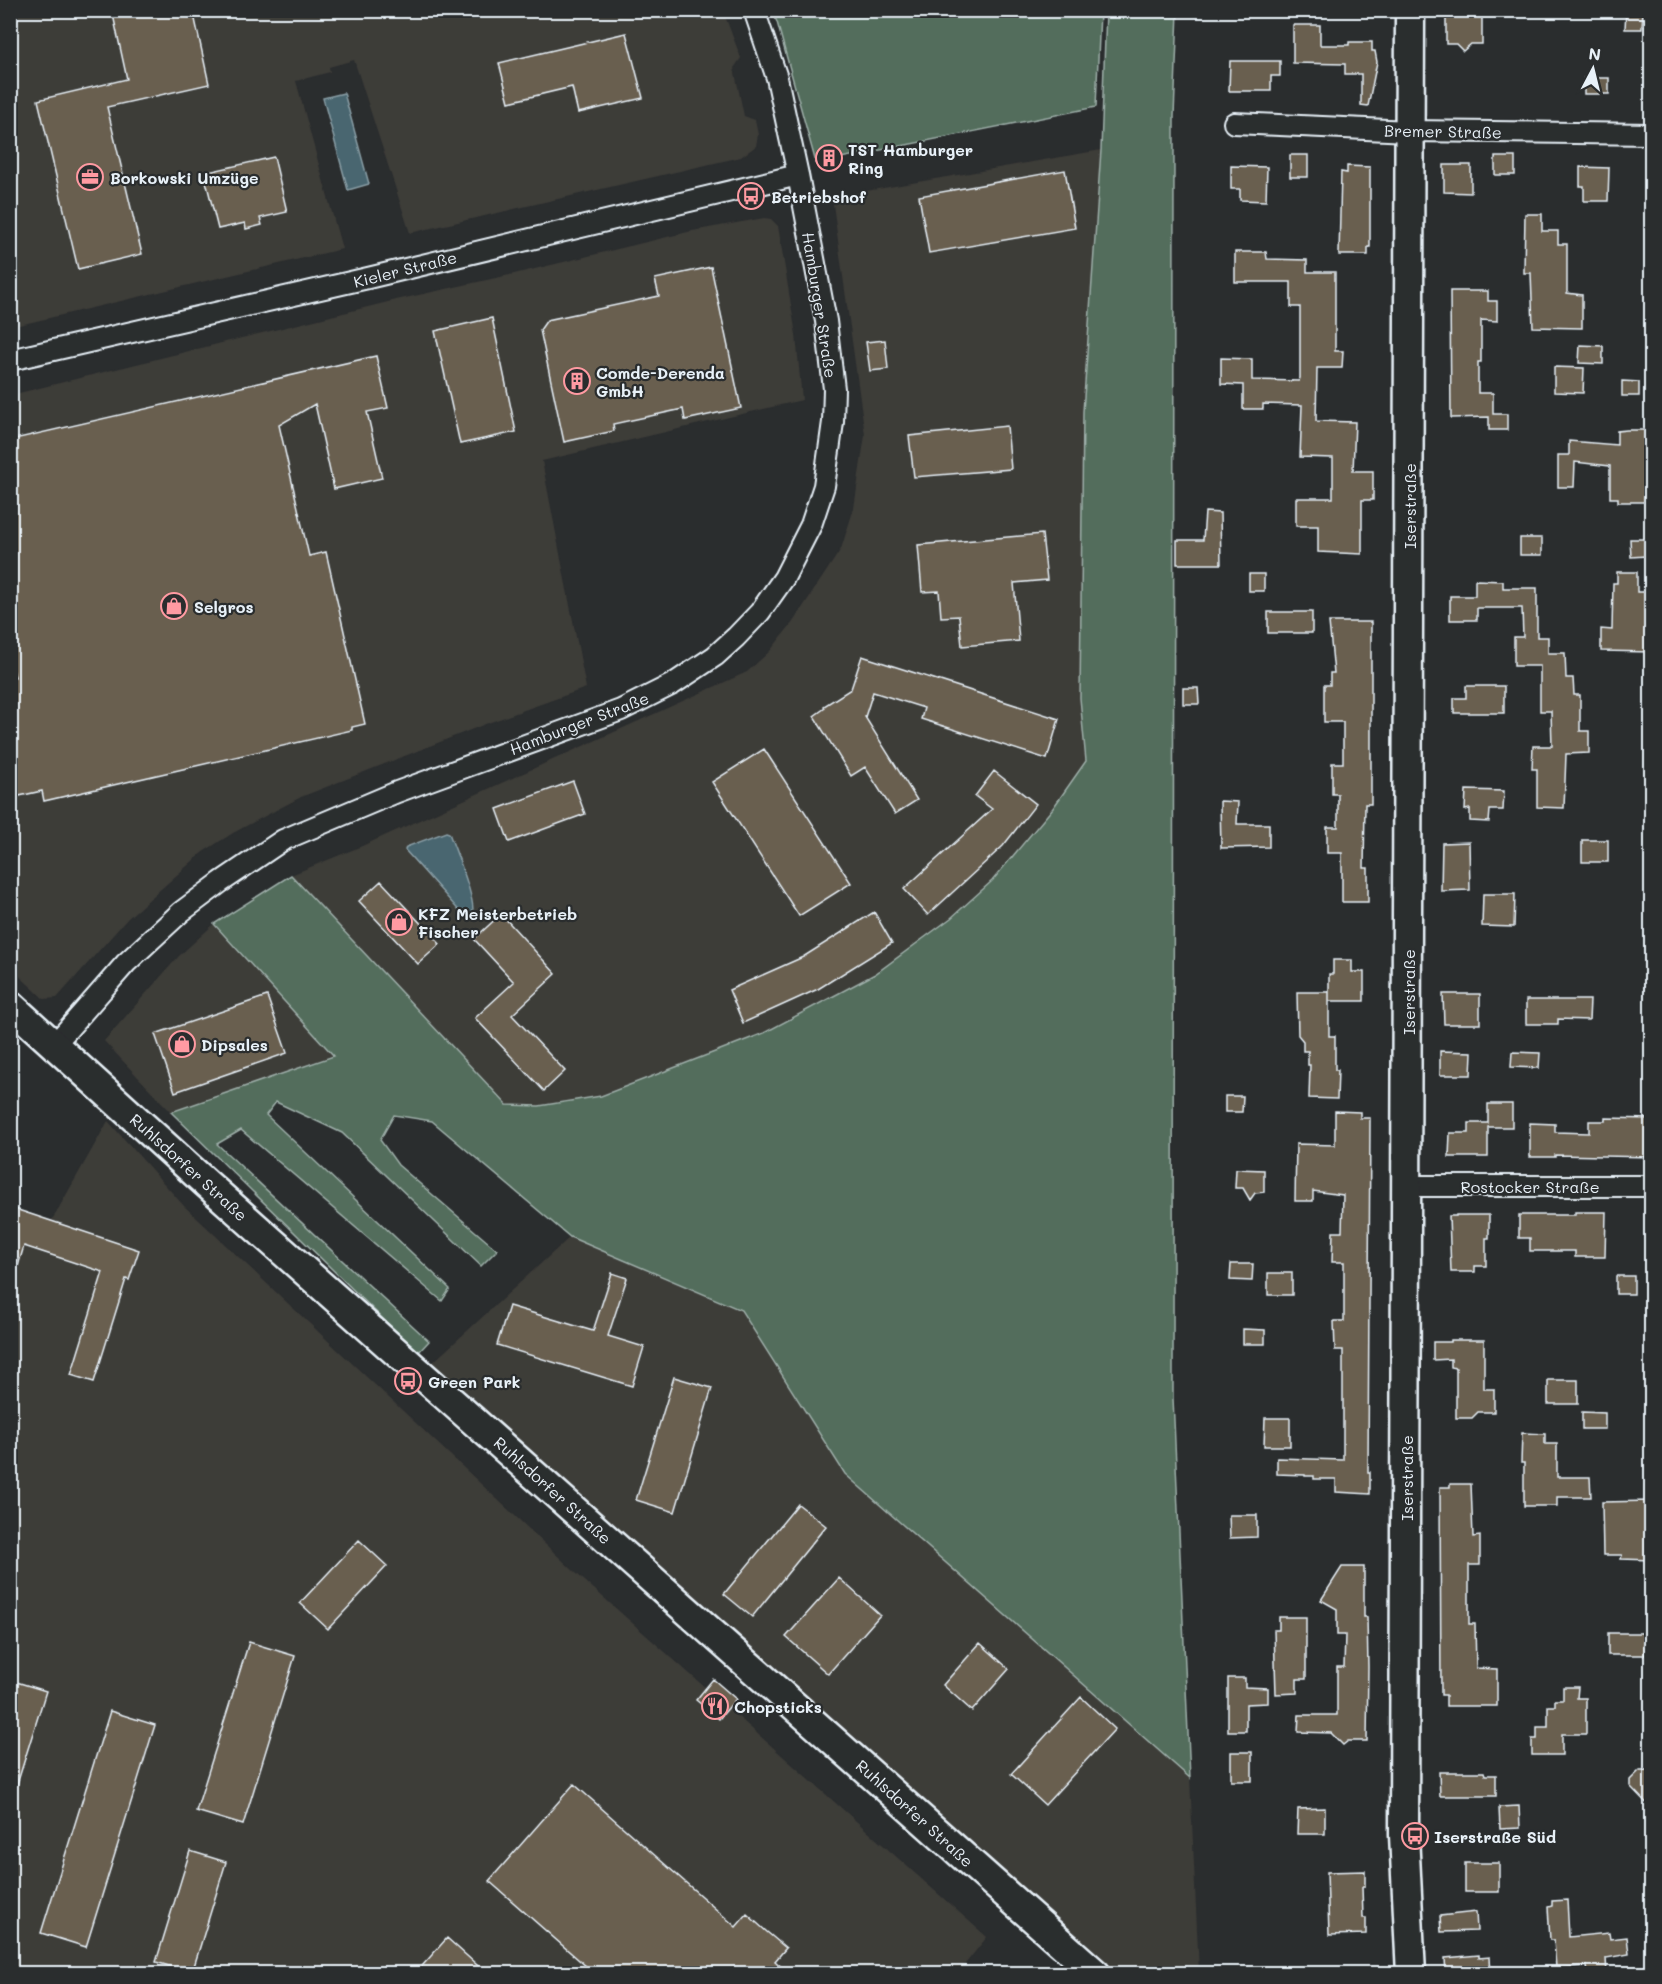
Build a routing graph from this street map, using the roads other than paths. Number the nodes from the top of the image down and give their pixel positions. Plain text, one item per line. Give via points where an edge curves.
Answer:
1 (754, 10) edge
2 (1410, 10) edge
3 (1234, 123) dead end
4 (1410, 131) junction
5 (1652, 134) edge
6 (798, 175) junction
7 (10, 360) edge
8 (10, 1005) edge
9 (55, 1044) junction
10 (1408, 1186) junction
11 (1652, 1186) edge
12 (1096, 1974) edge
13 (1411, 1974) edge

1 - 6 street, Hamburger Straße via 777,78
2 - 4 street, Iserstraße
3 - 4 street, Bremer Straße
4 - 5 street, Bremer Straße
4 - 10 street, Iserstraße
6 - 7 street, Kieler Straße
6 - 9 street, Hamburger Straße via 826,321 834,389 833,422 824,486 812,525 784,578 760,612 715,656 674,684 621,710 397,792 283,840 181,912 126,963
8 - 9 street, Ruhlsdorfer Straße
9 - 12 street, Ruhlsdorfer Straße via 206,1183
10 - 11 street, Rostocker Straße
10 - 13 street, Iserstraße via 1404,1835

